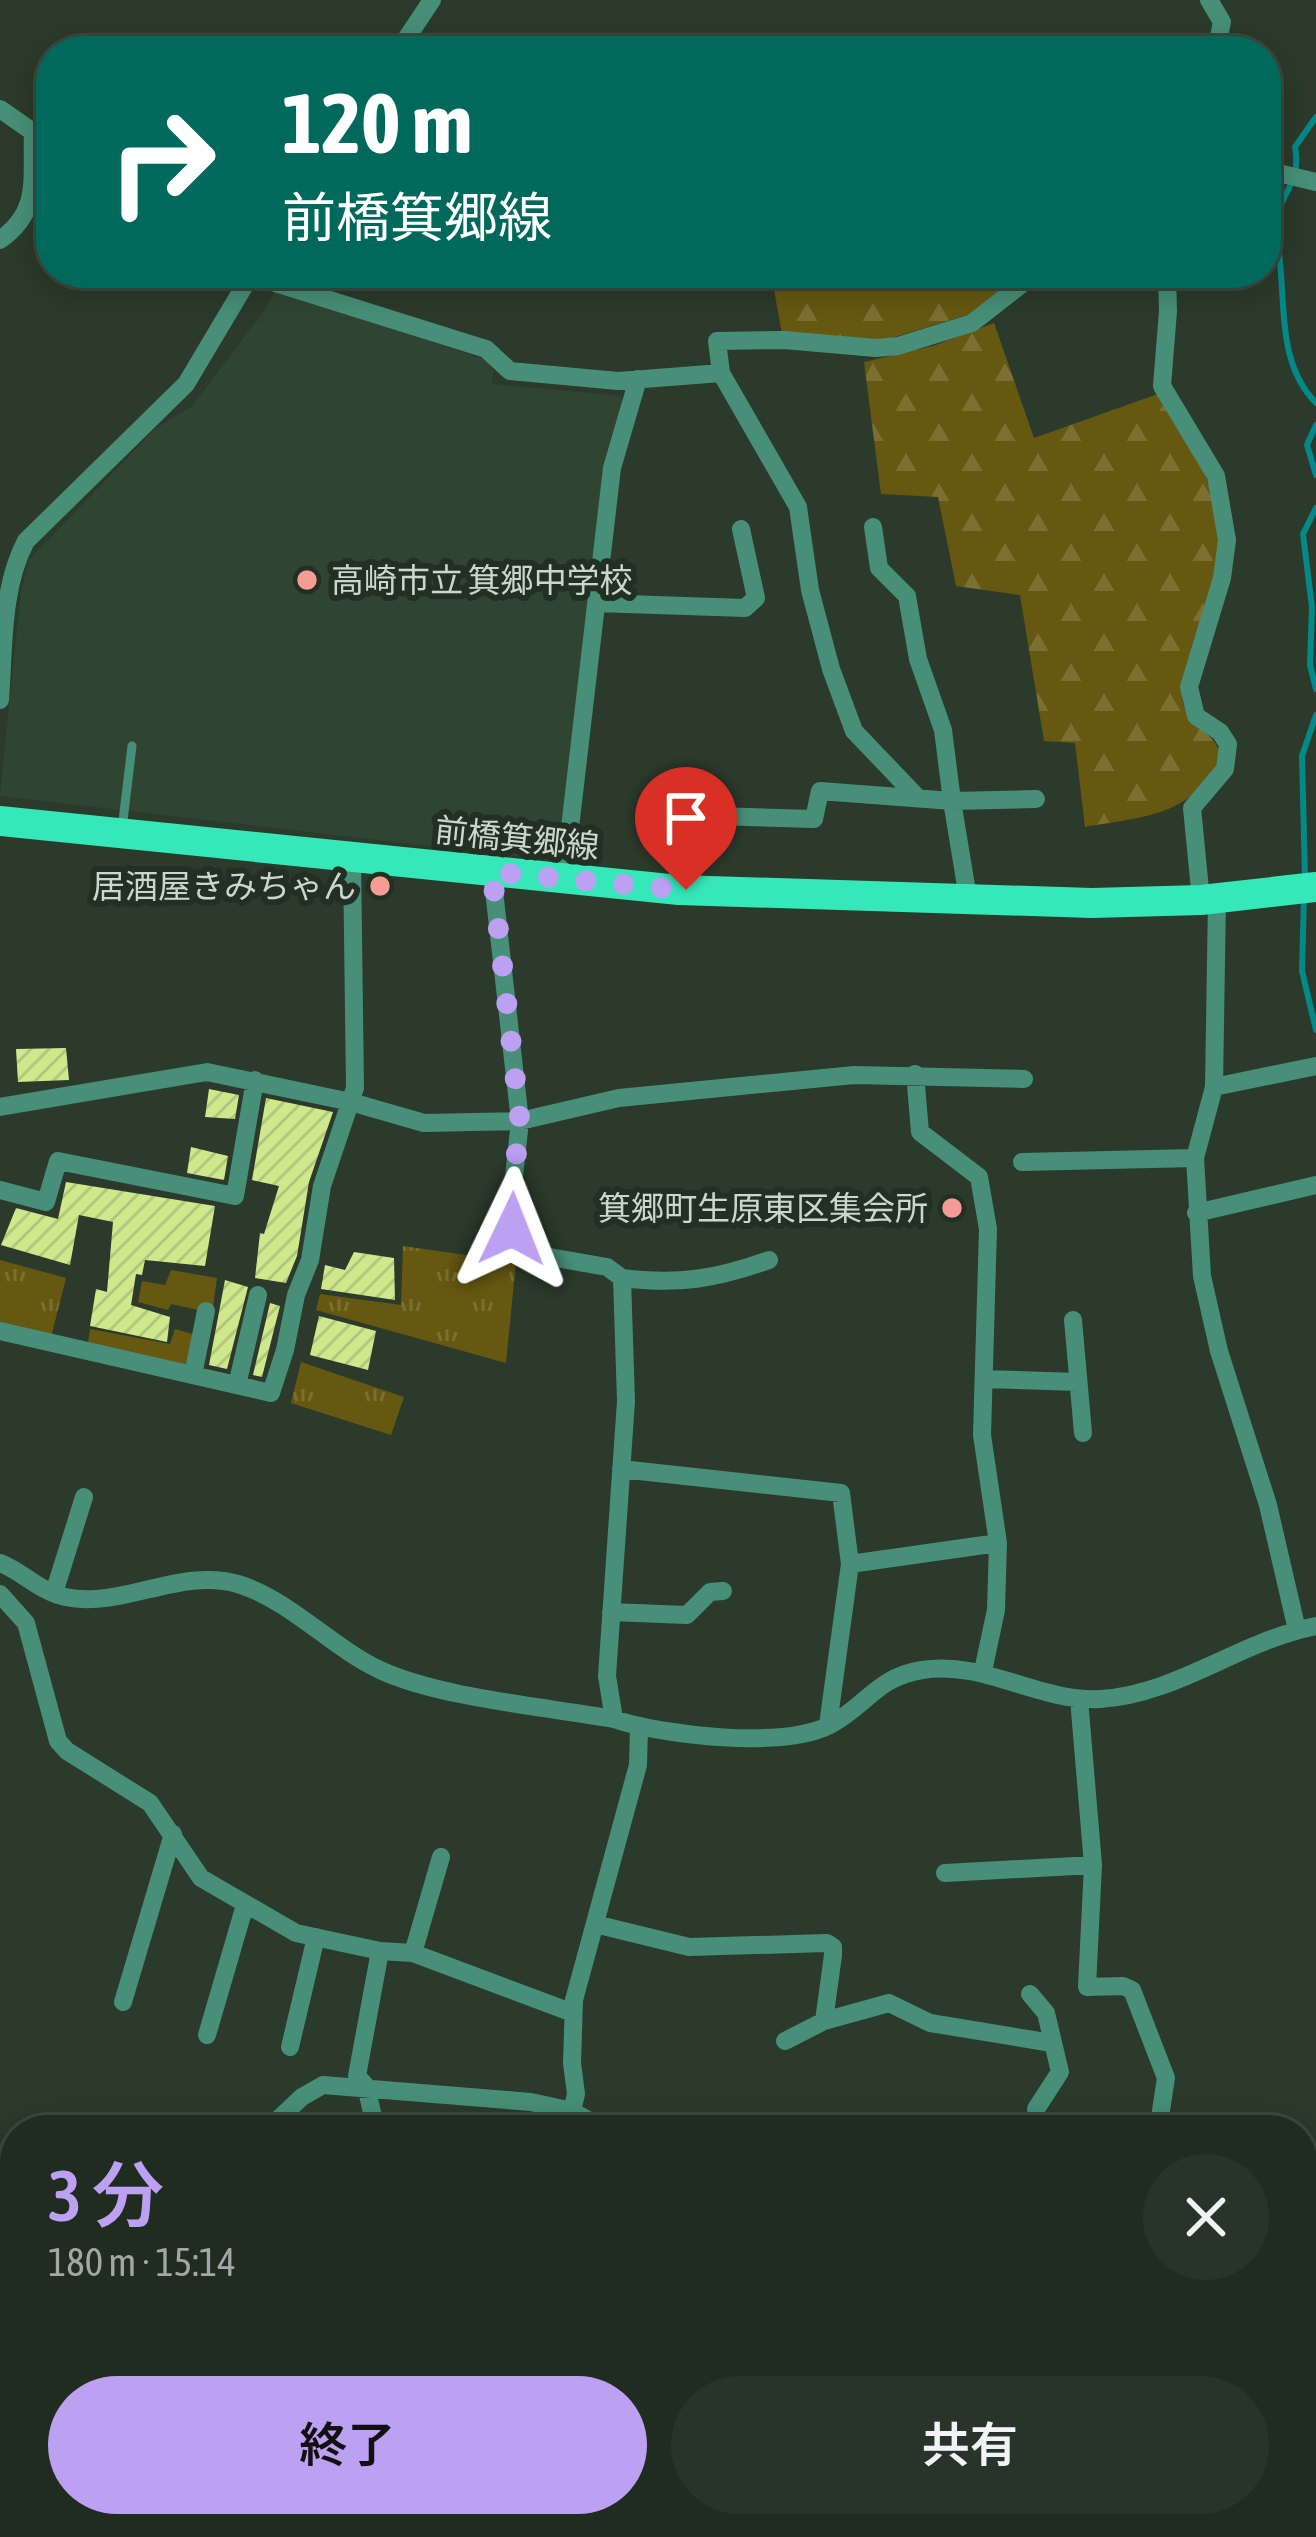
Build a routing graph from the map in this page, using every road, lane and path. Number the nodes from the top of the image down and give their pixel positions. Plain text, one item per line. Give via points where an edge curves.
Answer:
1 (432, 0) edge
2 (1209, 0) edge
3 (408, 36) edge
4 (1219, 36) edge
5 (0, 109) edge
6 (1281, 174) edge
7 (1316, 182) edge
8 (0, 240) edge
9 (243, 288) edge
10 (295, 288) edge
11 (1017, 288) edge
12 (1167, 288) edge
13 (722, 373) junction
14 (638, 379) junction
15 (873, 527) dead end
16 (741, 529) dead end
17 (596, 603) junction
18 (0, 700) edge
19 (132, 746) dead end
20 (918, 798) junction
21 (1036, 799) dead end
22 (952, 801) junction
23 (0, 821) edge
24 (122, 835) junction
25 (352, 858) junction
26 (492, 872) junction
27 (564, 879) junction
28 (1307, 888) edge
29 (686, 890) junction
30 (968, 898) junction
31 (1209, 899) junction
32 (1316, 1066) edge
33 (915, 1074) junction
34 (1024, 1079) dead end
35 (255, 1081) junction
36 (1214, 1087) junction
37 (350, 1102) junction
38 (0, 1107) edge
39 (520, 1121) junction
40 (1195, 1158) junction
41 (1022, 1162) dead end
42 (1316, 1185) edge
43 (0, 1190) edge
44 (1196, 1213) junction
45 (769, 1260) dead end
46 (622, 1278) junction
47 (258, 1294) dead end
48 (206, 1311) dead end
49 (1073, 1320) dead end
50 (0, 1331) edge
51 (193, 1375) junction
52 (984, 1379) junction
53 (1078, 1382) junction
54 (237, 1385) junction
55 (1083, 1433) dead end
56 (621, 1469) junction
57 (84, 1497) dead end
58 (998, 1543) junction
59 (0, 1564) edge
60 (850, 1564) junction
61 (723, 1591) dead end
62 (54, 1593) junction
63 (0, 1594) edge
64 (611, 1612) junction
65 (1307, 1628) edge
66 (983, 1671) junction
67 (1079, 1699) junction
68 (614, 1719) junction
69 (828, 1725) junction
70 (639, 1728) junction
71 (173, 1834) junction
72 (441, 1857) dead end
73 (1093, 1865) junction
74 (945, 1873) dead end
75 (245, 1905) junction
76 (595, 1924) junction
77 (316, 1937) junction
78 (380, 1951) junction
79 (413, 1953) junction
80 (1030, 1994) dead end
81 (123, 2002) dead end
82 (573, 2013) junction
83 (824, 2020) junction
84 (207, 2035) dead end
85 (784, 2041) dead end
86 (1052, 2043) junction
87 (290, 2047) dead end
88 (366, 2086) junction
89 (1036, 2109) dead end
90 (572, 2111) junction
91 (283, 2115) edge
92 (373, 2115) edge
93 (579, 2115) edge
94 (1160, 2115) edge

1 - 3 street
2 - 4 street via 1222,22
5 - 8 street via 33,132 28,212
6 - 7 street
9 - 18 street via 186,384 26,541 10,589
10 - 14 street via 486,349 510,371
11 - 13 street via 972,323 898,346 717,340
12 - 31 street via 1162,386 1216,476 1227,540 1190,687 1196,716 1228,744 1225,770 1192,808
13 - 14 street
13 - 20 street via 798,507 810,590 854,730
14 - 17 street via 612,468
15 - 22 street via 879,568 907,596 943,730
16 - 17 street via 756,598 746,608
17 - 27 street
19 - 24 lane
20 - 22 street
20 - 29 street via 820,791 814,820 682,815
21 - 22 street
22 - 30 street
23 - 24 main road, 前橋箕郷線
24 - 25 main road, 前橋箕郷線
25 - 26 main road, 前橋箕郷線
25 - 37 street
26 - 27 main road, 前橋箕郷線
26 - 39 street
27 - 29 main road, 前橋箕郷線
28 - 31 main road, 前橋箕郷線
29 - 30 main road, 前橋箕郷線
30 - 31 main road, 前橋箕郷線
31 - 36 street
32 - 36 street
33 - 34 street
33 - 39 street via 619,1098
33 - 52 street via 920,1132 979,1177 988,1229
35 - 37 street
35 - 38 street via 207,1072
35 - 43 street via 235,1196 58,1161 46,1202
36 - 40 street
37 - 39 street via 424,1124
37 - 54 street via 271,1393
39 - 46 street via 510,1213 517,1239
40 - 41 street
40 - 44 street
42 - 44 street
44 - 65 street via 1219,1351
45 - 46 street via 720,1278
46 - 56 street
47 - 54 street
48 - 51 street
49 - 53 street
50 - 51 street
51 - 54 street
52 - 53 street
52 - 58 street via 982,1435
53 - 55 street
56 - 60 street via 841,1493
56 - 64 street
57 - 62 street
58 - 60 street
58 - 66 street
59 - 62 street
60 - 69 street
61 - 64 street via 710,1592 687,1616
62 - 68 street via 96,1598 219,1580 259,1592 399,1678
63 - 71 street via 26,1623 58,1741 150,1803
64 - 68 street
65 - 67 street via 1158,1686
66 - 67 street
66 - 69 street via 895,1676
67 - 73 street
68 - 70 street
69 - 70 street via 763,1739
70 - 76 street via 638,1765
71 - 75 street via 201,1878
71 - 81 street
72 - 79 street
73 - 74 street
73 - 94 street via 1087,1987 1132,1990 1166,2078
75 - 77 street
75 - 84 street
76 - 82 street
76 - 83 street via 688,1947 827,1943 833,1947
77 - 78 street
77 - 87 street
78 - 79 street
78 - 88 street via 357,2076
79 - 82 street
80 - 86 street via 1046,2012
82 - 90 street
83 - 85 street
83 - 86 street via 897,2004 930,2023
86 - 89 street via 1060,2072
88 - 90 street
88 - 91 street via 323,2085
88 - 92 street
90 - 93 street

